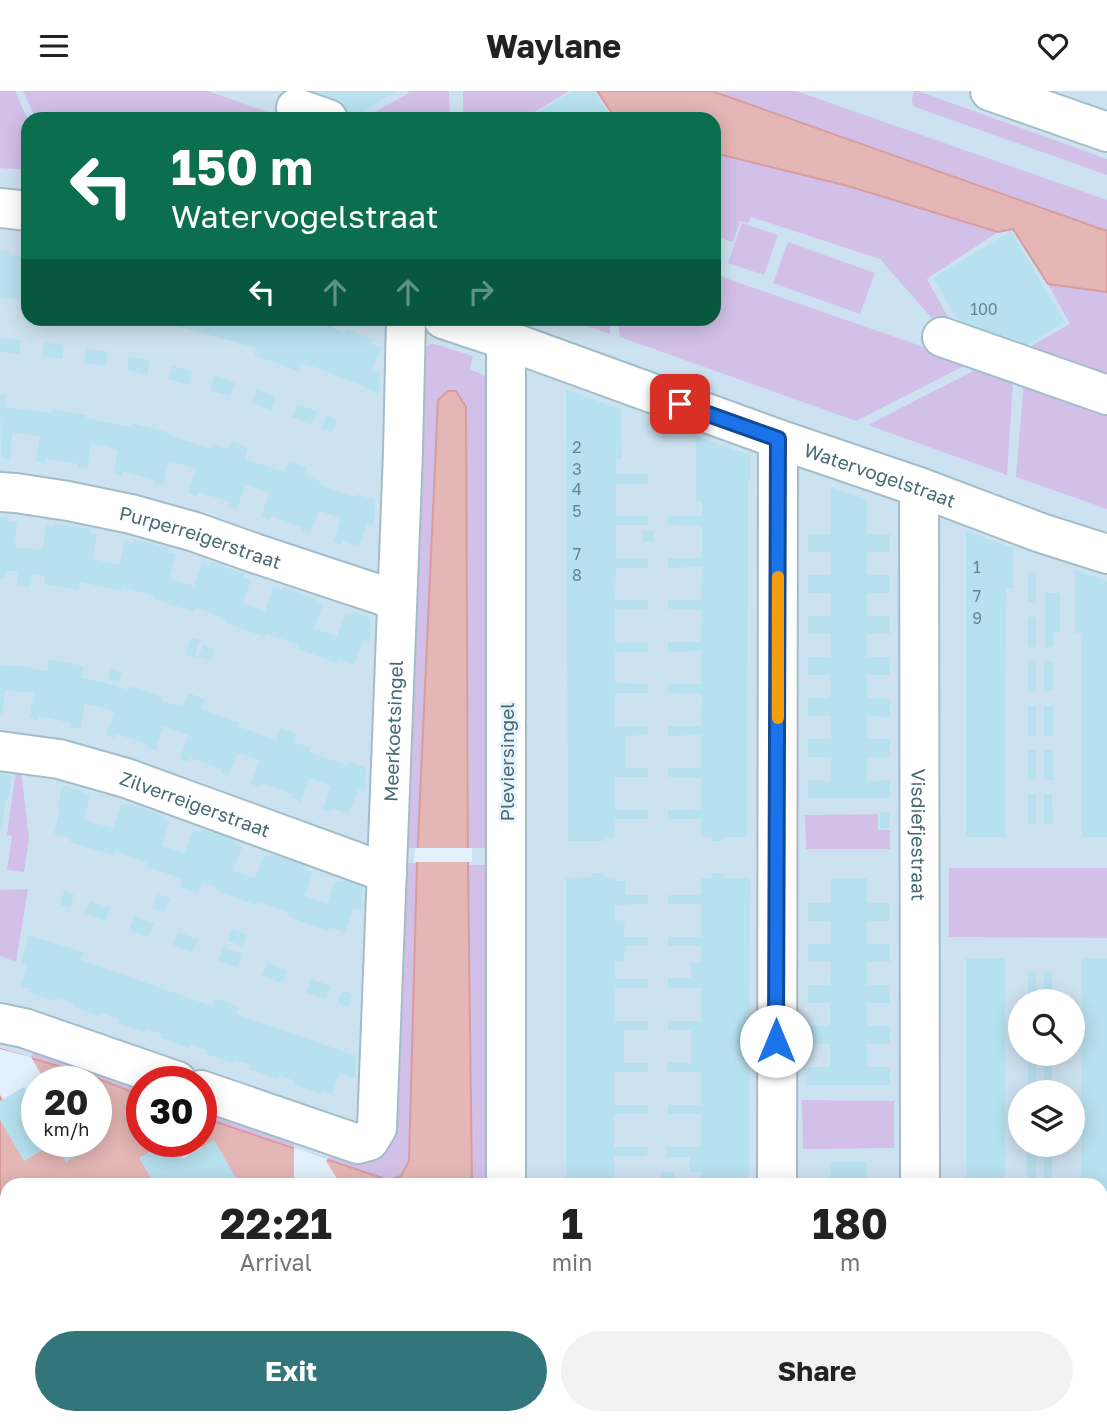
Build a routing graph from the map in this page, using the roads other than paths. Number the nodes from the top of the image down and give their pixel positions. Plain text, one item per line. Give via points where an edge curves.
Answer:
1 (990, 91) edge
2 (1107, 132) edge
3 (0, 208) edge
4 (21, 210) edge
5 (406, 326) edge
6 (468, 326) edge
7 (942, 337) dead end
8 (506, 340) junction
9 (1107, 395) edge
10 (778, 439) junction
11 (919, 487) junction
12 (0, 492) edge
13 (1107, 554) edge
14 (396, 600) junction
15 (0, 751) edge
16 (387, 873) junction
17 (0, 1023) edge
18 (134, 1066) edge
19 (217, 1096) edge
20 (506, 1178) edge
21 (777, 1178) edge
22 (920, 1178) edge

1 - 2 street
3 - 4 street
5 - 14 street, Meerkoetsingel
6 - 8 street, Watervogelstraat
7 - 9 street
8 - 10 street, Watervogelstraat
8 - 20 street, Pleviersingel
10 - 11 street, Watervogelstraat
10 - 21 street
11 - 13 street, Watervogelstraat
11 - 22 street, Visdiefjestraat
12 - 14 street, Purperreigerstraat via 131,514
14 - 16 street, Meerkoetsingel
15 - 16 street, Zilverreigerstraat via 59,759 126,778
16 - 19 street, Meerkoetsingel via 377,1128 369,1141 358,1144
17 - 18 street

